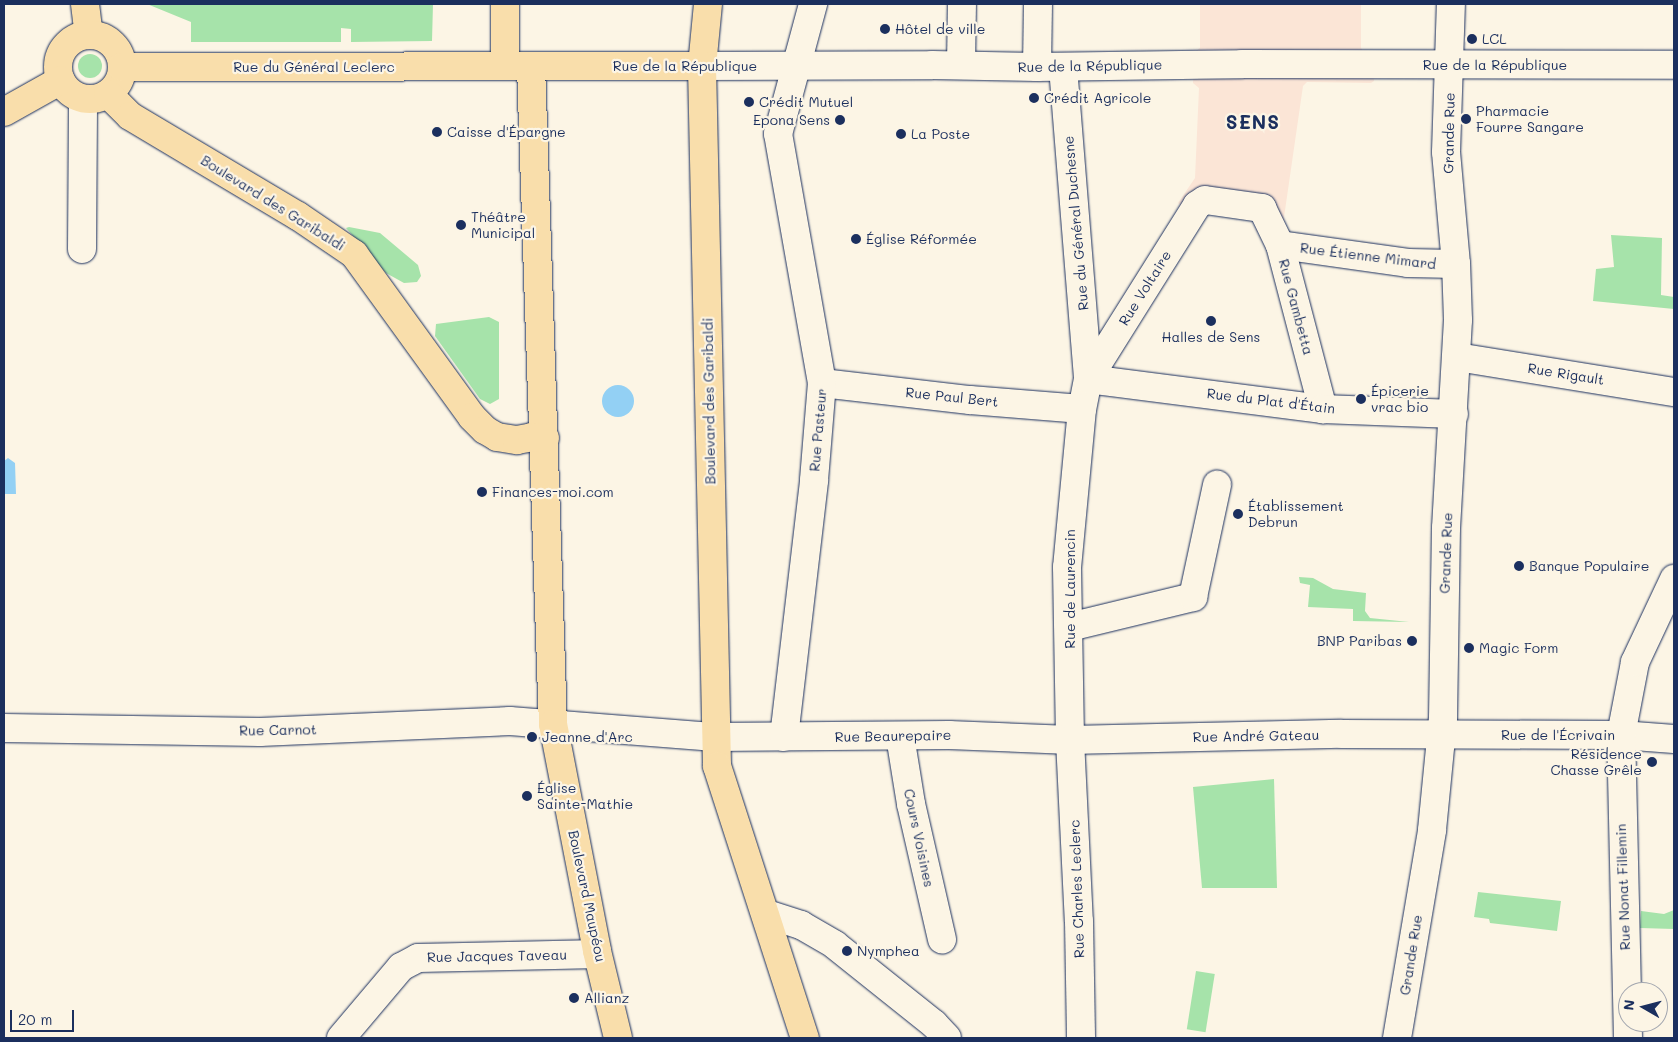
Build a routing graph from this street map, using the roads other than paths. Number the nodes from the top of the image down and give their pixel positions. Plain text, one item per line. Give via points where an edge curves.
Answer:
1 (85, 4) edge
2 (505, 4) edge
3 (708, 4) edge
4 (813, 4) edge
5 (962, 4) edge
6 (1038, 4) edge
7 (1451, 4) edge
8 (89, 35) junction
9 (1450, 64) junction
10 (961, 65) junction
11 (1674, 65) edge
12 (518, 66) junction
13 (702, 66) junction
14 (795, 66) junction
15 (122, 67) junction
16 (1050, 67) junction
17 (61, 80) junction
18 (96, 96) junction
19 (4, 112) edge
20 (1205, 200) joint
21 (1280, 245) junction
22 (82, 249) dead end
23 (1456, 264) junction
24 (1457, 357) junction
25 (1088, 379) junction
26 (822, 383) junction
27 (1674, 392) edge
28 (1082, 409) junction
29 (1323, 409) junction
30 (1454, 414) junction
31 (545, 438) junction
32 (1216, 498) dead end
33 (1674, 579) edge
34 (1069, 627) junction
35 (553, 724) junction
36 (4, 728) edge
37 (1442, 734) junction
38 (1620, 735) junction
39 (900, 736) junction
40 (715, 737) junction
41 (784, 737) junction
42 (1674, 739) edge
43 (1070, 740) junction
44 (766, 914) junction
45 (942, 939) dead end
46 (597, 951) junction
47 (341, 1038) edge
48 (618, 1038) edge
49 (806, 1038) edge
50 (947, 1038) edge
51 (1081, 1038) edge
52 (1398, 1038) edge
53 (1628, 1038) edge

1 - 8 main road
2 - 12 main road
3 - 13 main road, Boulevard des Garibaldi
4 - 14 street, Rue Pasteur
5 - 10 street
6 - 16 street, Rue du Général Duchesne
7 - 9 street, Grande Rue
8 - 15 main road via 99,36 116,48
8 - 17 main road via 70,43 64,50 59,60
9 - 11 street, Rue de la République
9 - 16 street, Rue de la République
9 - 23 street, Grande Rue via 1446,152
10 - 14 street, Rue de la République
10 - 16 street, Rue de la République
12 - 13 main road, Rue de la République
12 - 15 main road, Rue du Général Leclerc
12 - 31 main road via 538,293
13 - 14 street, Rue de la République
13 - 40 main road, Boulevard des Garibaldi
14 - 26 street, Rue Pasteur via 778,134
15 - 18 main road via 116,86
16 - 25 street, Rue du Général Duchesne
17 - 18 main road via 74,95
17 - 19 main road
18 - 22 street
18 - 31 main road, Boulevard des Garibaldi via 298,216 354,254 472,417 485,430 498,437 517,440
20 - 21 street, Rue Gambetta via 1262,208
20 - 25 street, Rue Voltaire via 1196,206
21 - 23 street, Rue Étienne Mimard via 1408,263
21 - 29 street, Rue Gambetta
23 - 24 street, Grande Rue
24 - 27 street, Rue Rigault
24 - 30 street, Grande Rue
25 - 28 street, Rue de Laurencin
25 - 29 street, Rue du Plat d'Étain
26 - 28 street, Rue Paul Bert
26 - 41 street, Rue Pasteur
28 - 34 street, Rue de Laurencin via 1068,558
29 - 30 street, Rue du Plat d'Étain
30 - 37 street, Grande Rue via 1446,528
31 - 35 main road
32 - 34 street via 1193,597
33 - 38 street, Rue Nonat Fillemin via 1635,662
34 - 43 street, Rue de Laurencin
35 - 36 street, Rue Carnot via 510,721 260,732
35 - 40 street, Rue Carnot
35 - 46 main road, Boulevard Maupéou
37 - 38 street, Rue de l'Écrivain
37 - 43 street, Rue André Gateau
37 - 52 street, Grande Rue via 1432,830
38 - 42 street, Rue de l'Écrivain
38 - 53 street, Rue Nonat Fillemin
39 - 41 street, Rue Beaurepaire
39 - 43 street, Rue Beaurepaire
39 - 45 street, Cours Voisines via 911,804
40 - 41 street, Rue Beaurepaire
40 - 44 main road via 717,766
43 - 51 street, Rue Charles Leclerc
44 - 49 main road
44 - 50 street via 801,925 835,945
46 - 47 street, Rue Jacques Taveau via 588,954 418,958 401,967
46 - 48 main road, Boulevard Maupéou

